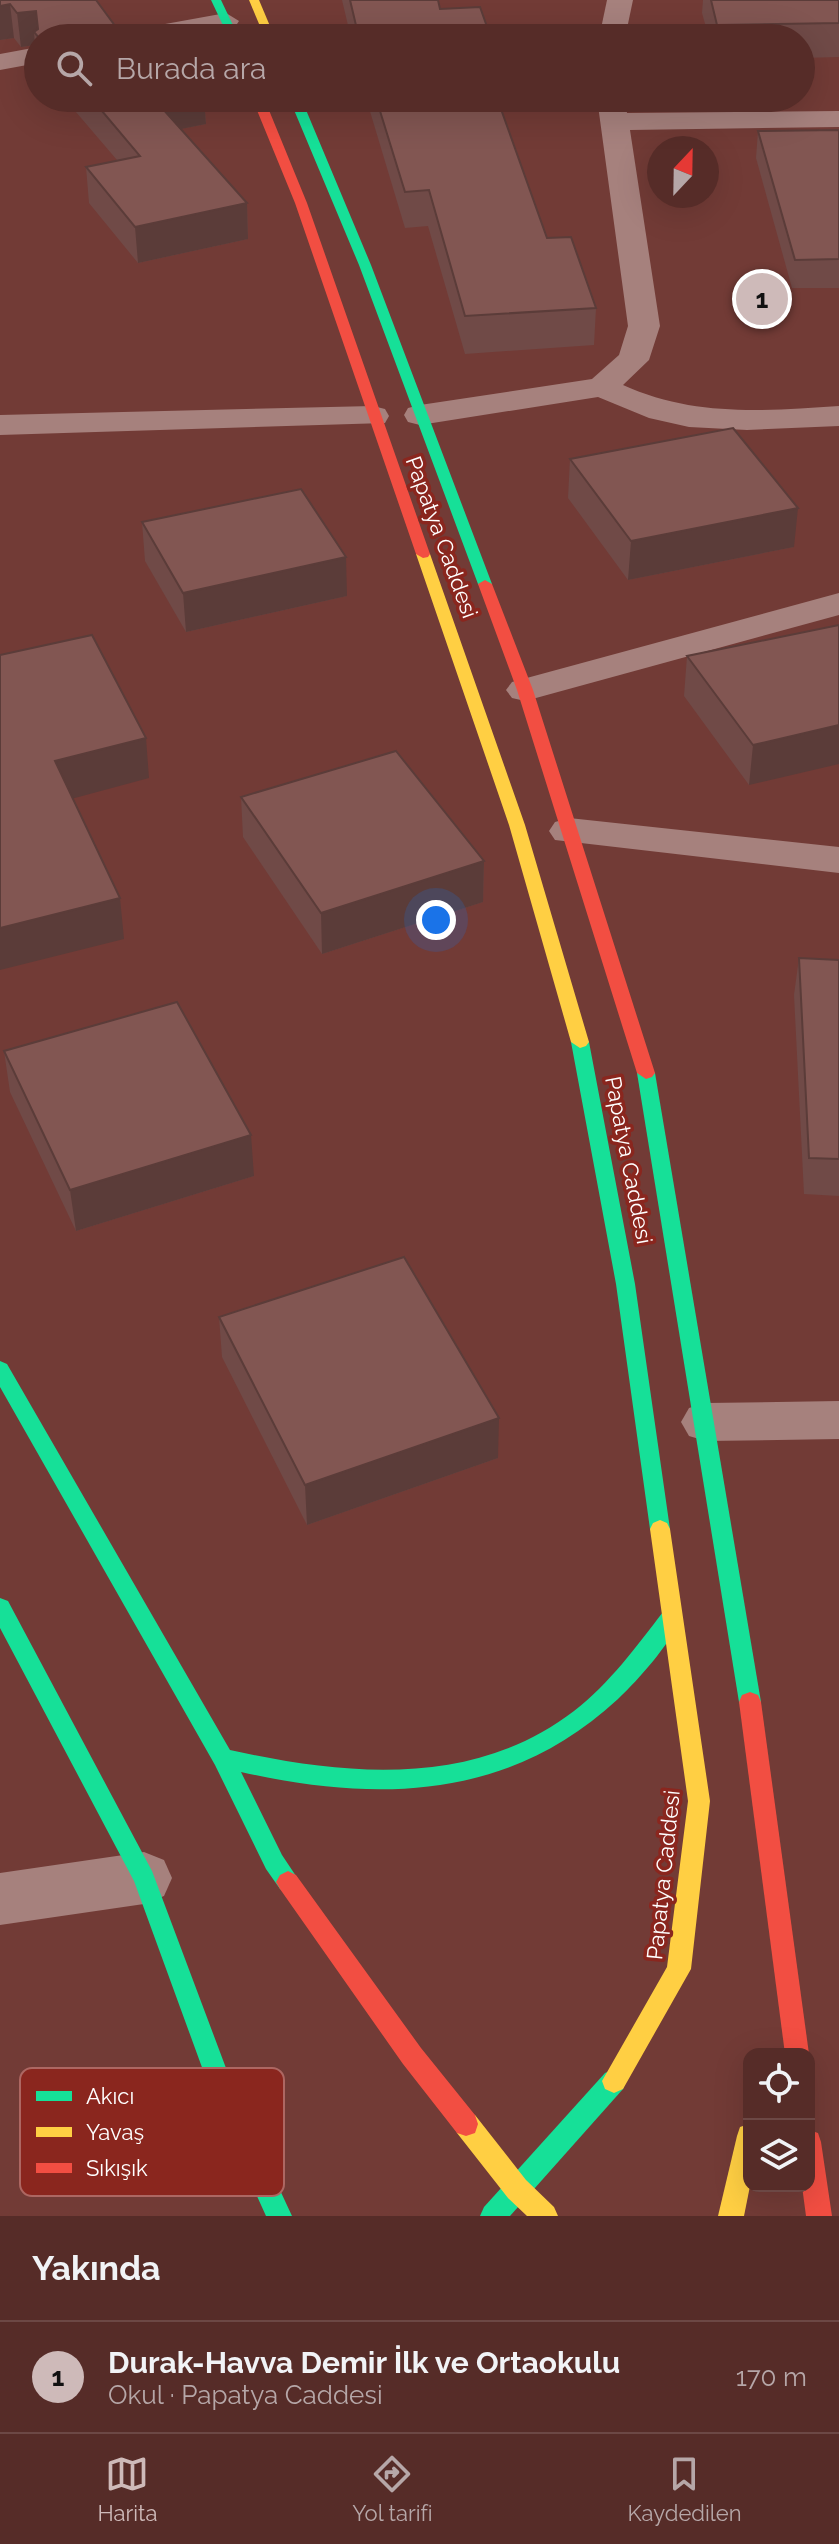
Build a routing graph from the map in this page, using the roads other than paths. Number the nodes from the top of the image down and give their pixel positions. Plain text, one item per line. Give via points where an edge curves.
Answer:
1 (254, 0) edge
2 (620, 0) edge
3 (225, 20) edge
4 (204, 24) edge
5 (264, 24) edge
6 (615, 24) edge
7 (24, 58) edge
8 (0, 62) edge
9 (264, 112) edge
10 (301, 112) edge
11 (612, 112) edge
12 (662, 112) edge
13 (839, 119) edge
14 (602, 387) junction
15 (397, 416) junction
16 (839, 416) edge
17 (0, 425) edge
18 (839, 604) edge
19 (518, 692) junction
20 (569, 831) junction
21 (839, 860) edge
22 (0, 1369) edge
23 (839, 1420) edge
24 (706, 1422) junction
25 (0, 1607) edge
26 (671, 1618) junction
27 (223, 1758) junction
28 (144, 1878) junction
29 (0, 1899) edge
30 (787, 1974) junction
31 (774, 2027) dead end
32 (796, 2048) edge
33 (214, 2068) edge
34 (743, 2163) edge
35 (815, 2186) edge
36 (517, 2189) junction
37 (270, 2196) edge
38 (279, 2216) edge
39 (493, 2216) edge
40 (545, 2216) edge
41 (731, 2216) edge
42 (819, 2216) edge

1 - 5 street
2 - 6 street
3 - 4 street
7 - 8 street
9 - 15 street, Papatya Caddesi
10 - 15 street, Papatya Caddesi via 365,265
11 - 14 street via 644,326 633,360
12 - 13 street
14 - 15 street
14 - 16 street via 646,408 701,420 754,423
15 - 17 street
15 - 19 street, Papatya Caddesi
15 - 26 street, Papatya Caddesi via 573,1012 631,1302
18 - 19 street
19 - 20 street, Papatya Caddesi
20 - 21 street
20 - 24 street, Papatya Caddesi via 652,1091
22 - 27 street
23 - 24 street
24 - 30 street, Papatya Caddesi via 742,1639
25 - 28 street
26 - 27 street via 644,1660 608,1699 563,1732 510,1758 453,1775 395,1784 277,1775
26 - 36 street, Papatya Caddesi via 699,1801 679,1969 610,2087
27 - 36 street via 274,1862 412,2056
28 - 29 street
28 - 33 street
30 - 31 street
30 - 32 street, Papatya Caddesi
34 - 41 street
35 - 42 street
36 - 39 street, Papatya Caddesi
36 - 40 street
37 - 38 street

